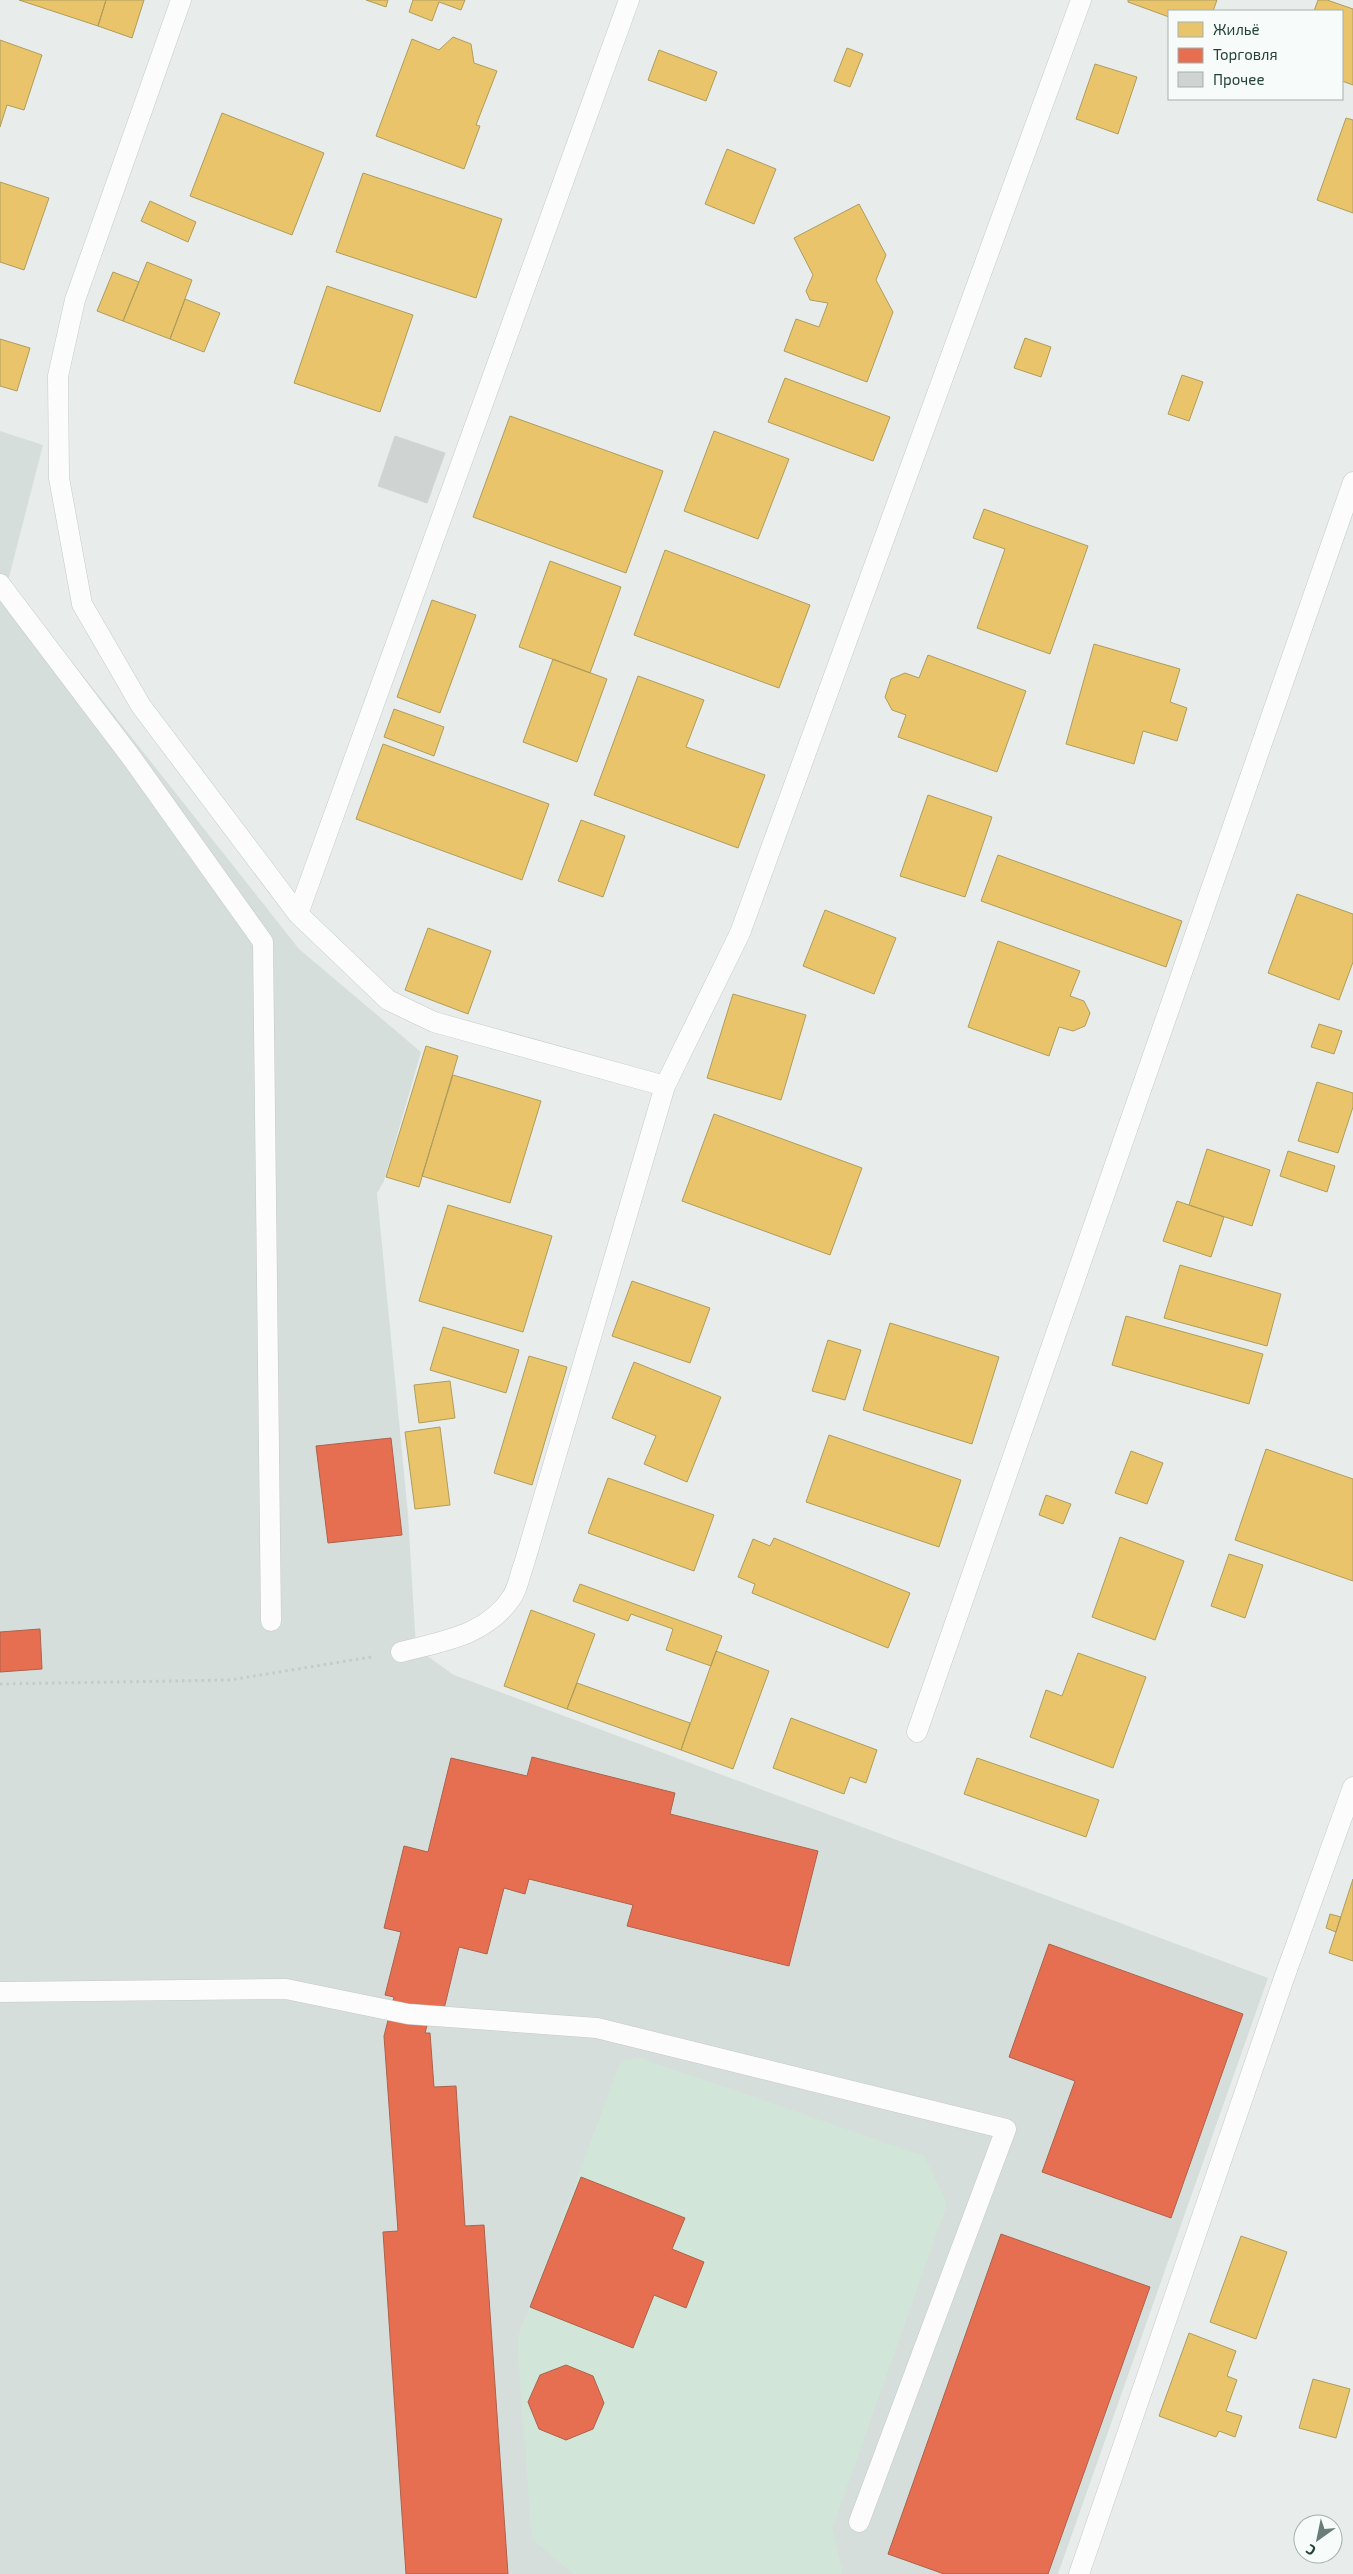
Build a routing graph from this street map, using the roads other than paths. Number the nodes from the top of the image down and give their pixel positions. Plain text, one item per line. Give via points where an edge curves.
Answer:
1 (181, 0) edge
2 (628, 0) edge
3 (1080, 0) edge
4 (1353, 482) edge
5 (0, 584) edge
6 (298, 914) junction
7 (665, 1086) junction
8 (271, 1621) dead end
9 (401, 1652) road end
10 (917, 1732) dead end
11 (1353, 1787) edge
12 (0, 1992) edge
13 (859, 2522) dead end
14 (1079, 2574) edge

1 - 6 lane via 75,300 58,376 59,478 82,604 141,706
2 - 6 lane
3 - 7 lane via 740,933
4 - 10 lane
5 - 8 lane via 131,757 263,942
6 - 7 lane via 388,1000 434,1022
7 - 9 lane via 512,1596 488,1624 452,1639
11 - 14 lane
12 - 13 lane via 286,1989 408,2014 597,2028 1006,2130

